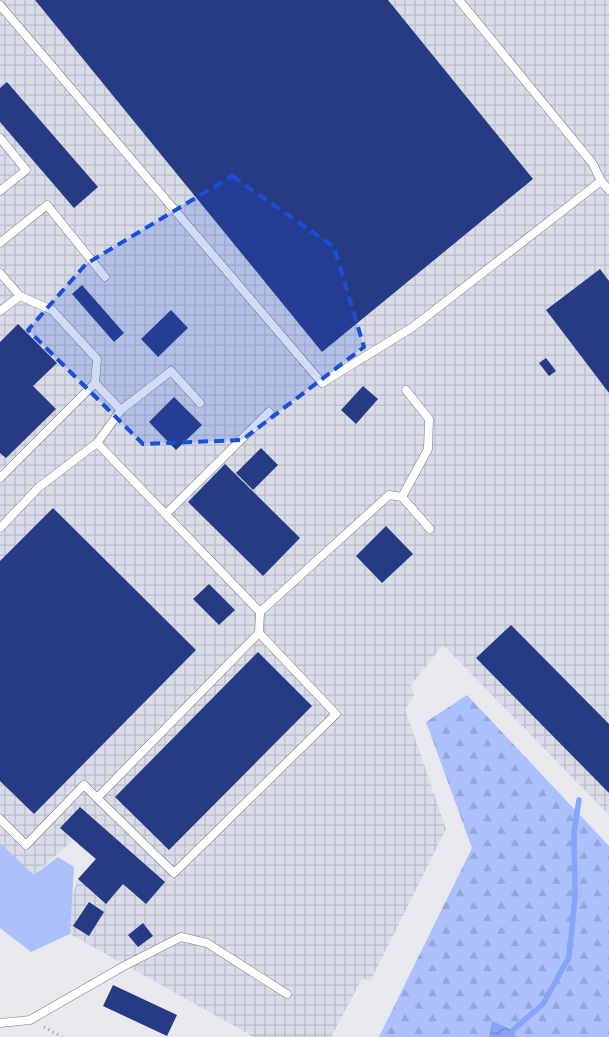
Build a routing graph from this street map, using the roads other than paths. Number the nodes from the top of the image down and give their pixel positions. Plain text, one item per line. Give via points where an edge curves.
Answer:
1 (459, 0) edge
2 (0, 5) edge
3 (0, 138) edge
4 (601, 180) junction
5 (0, 190) edge
6 (609, 190) edge
7 (0, 243) edge
8 (0, 273) edge
9 (104, 277) dead end
10 (20, 296) junction
11 (0, 311) edge
12 (95, 383) junction
13 (406, 390) dead end
14 (200, 402) dead end
15 (121, 410) junction
16 (269, 412) dead end
17 (97, 443) junction
18 (0, 478) edge
19 (402, 497) junction
20 (166, 514) junction
21 (0, 528) edge
22 (430, 529) dead end
23 (260, 612) junction
24 (259, 633) junction
25 (97, 798) junction
26 (0, 820) edge
27 (287, 994) dead end
28 (0, 1023) edge

1 - 4 lane via 594,164
2 - 4 lane via 322,383 412,327
3 - 5 lane via 26,170
4 - 6 lane
7 - 9 lane via 47,205
8 - 10 lane
10 - 11 lane
10 - 12 lane via 52,310 97,359
12 - 15 lane
12 - 18 lane
13 - 19 lane via 428,420 428,449
14 - 15 lane via 171,371
15 - 17 lane
16 - 20 lane
17 - 20 lane
17 - 21 lane via 40,487
19 - 22 lane
19 - 23 lane via 389,495
20 - 23 lane
23 - 24 lane
24 - 25 lane
24 - 25 lane via 336,714 174,873
25 - 26 lane via 84,786 26,845
27 - 28 lane via 206,943 181,937 30,1020

